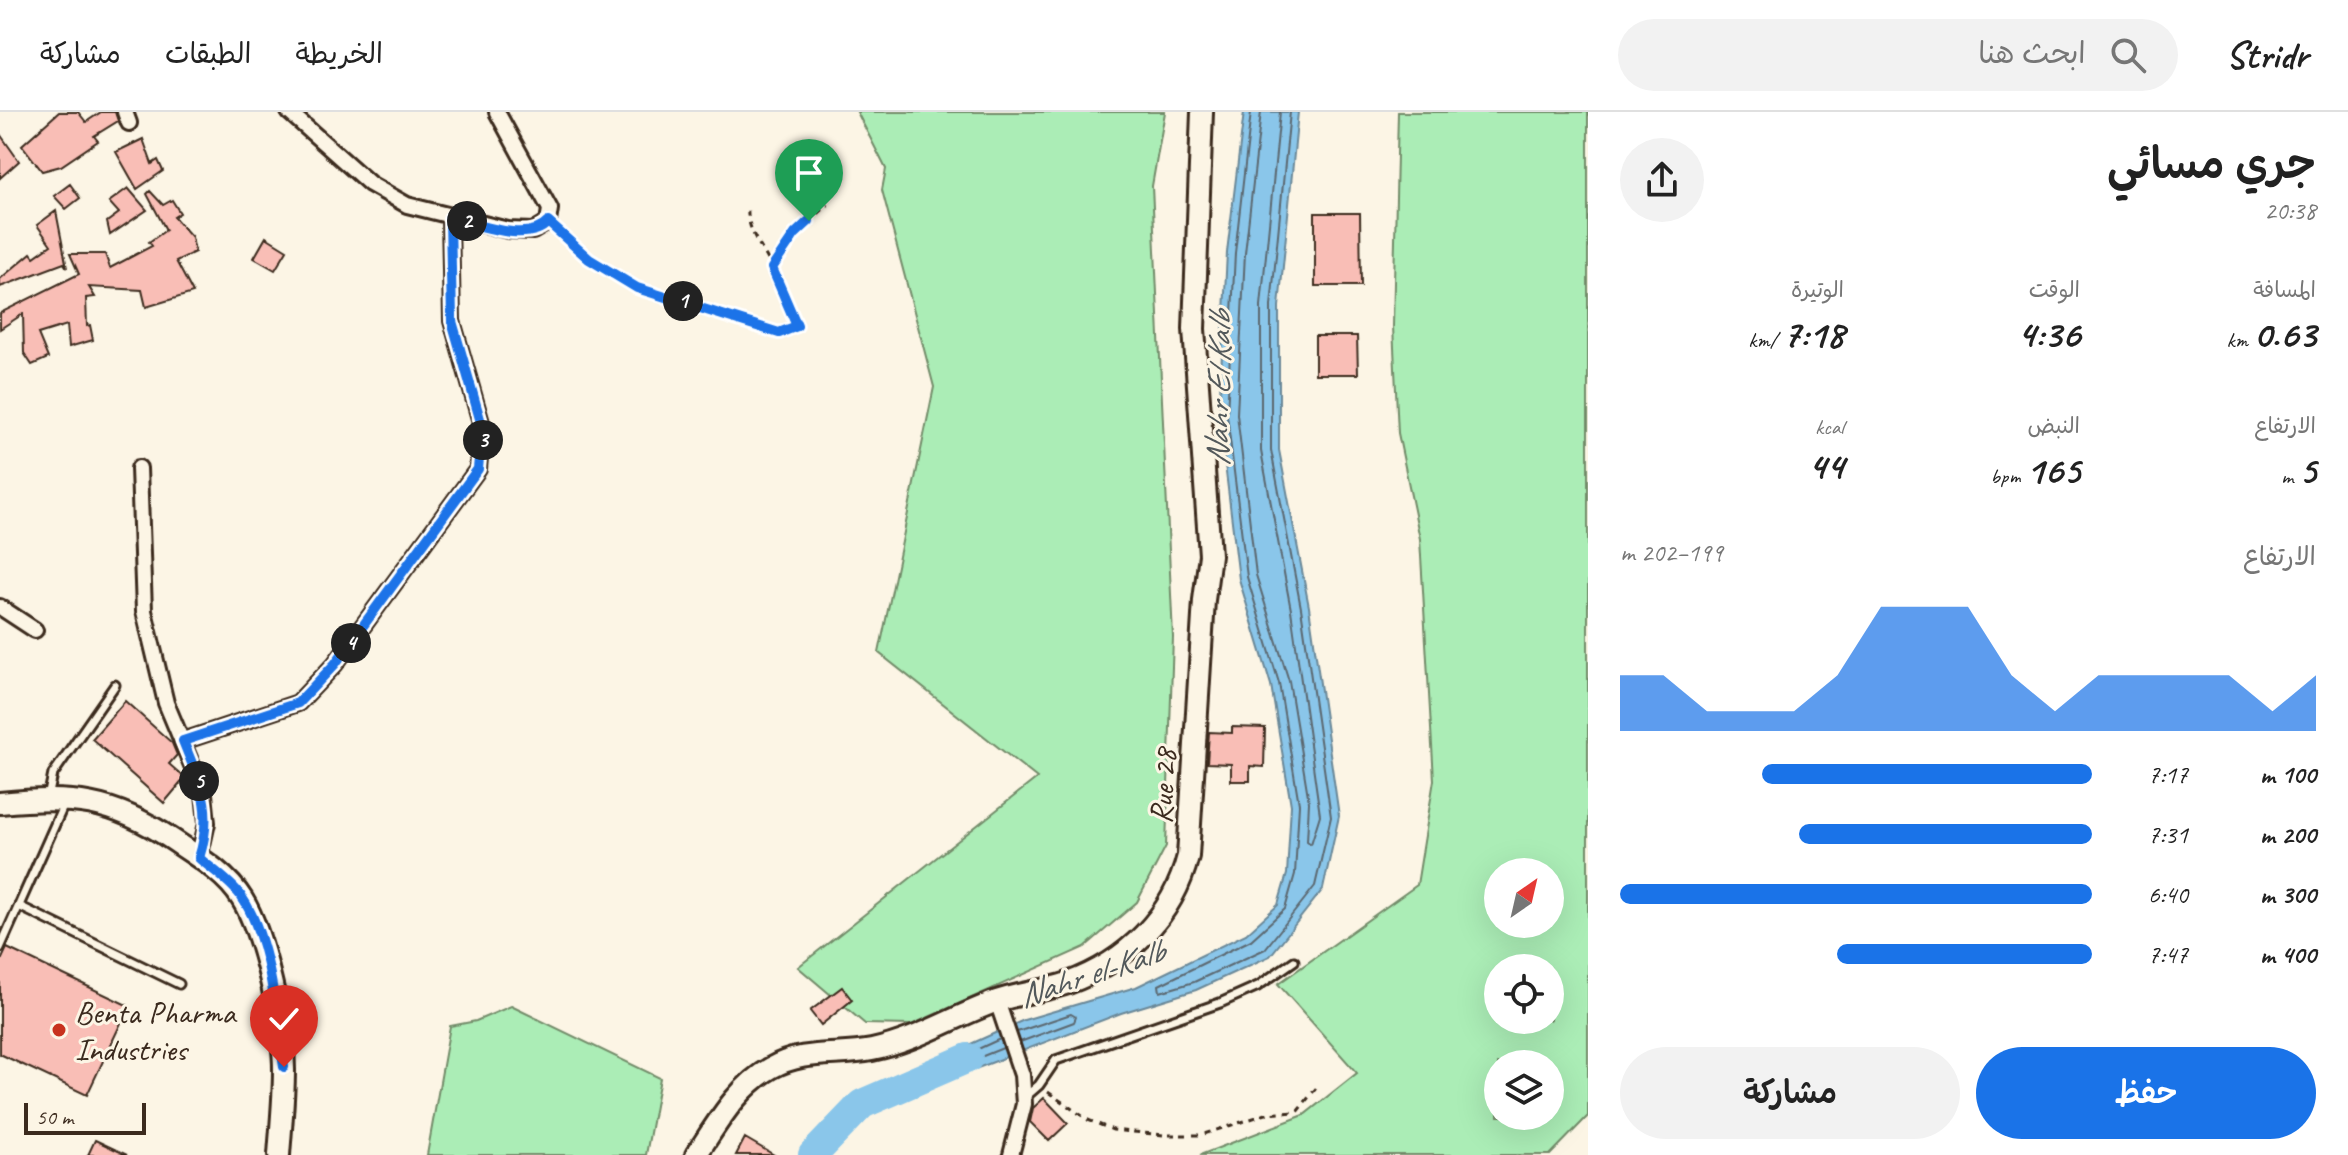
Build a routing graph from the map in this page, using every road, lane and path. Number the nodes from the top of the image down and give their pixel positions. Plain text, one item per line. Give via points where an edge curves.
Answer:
1 (289, 112) edge
2 (497, 112) edge
3 (1202, 112) edge
4 (748, 205) dead end
5 (828, 205) dead end
6 (450, 218) junction
7 (548, 222) junction
8 (772, 268) junction
9 (139, 468) dead end
10 (0, 607) edge
11 (35, 630) dead end
12 (115, 685) dead end
13 (183, 741) junction
14 (57, 799) junction
15 (0, 803) edge
16 (199, 858) junction
17 (19, 906) junction
18 (0, 948) edge
19 (1294, 961) dead end
20 (179, 984) dead end
21 (997, 1001) junction
22 (1039, 1085) junction
23 (1317, 1087) dead end
24 (1024, 1098) junction
25 (279, 1155) edge
26 (696, 1155) edge
27 (1011, 1155) edge

1 - 6 street via 370,184 407,205
2 - 7 street via 548,203
3 - 21 street, Rue 28 via 1194,329 1210,555 1185,866 1175,894 1152,925 1114,961 1065,984
4 - 8 path via 754,241
5 - 8 path via 795,234
6 - 7 street via 521,232 538,230
6 - 13 street via 452,321 482,426 478,469 335,664 298,703
7 - 8 path via 589,259 637,288 779,333 797,326
9 - 13 street via 144,611 166,703
10 - 11 street
12 - 14 lane via 53,774
13 - 16 street via 207,807
14 - 15 street
14 - 16 street via 94,801 130,814
14 - 17 lane
16 - 25 street via 241,897 267,966 284,1067
17 - 18 lane
17 - 20 lane
19 - 22 lane via 1220,1003 1056,1060
21 - 24 street via 1020,1063
21 - 26 street, Rue 28 via 871,1050 798,1056 770,1068 723,1115
22 - 23 path via 1088,1120 1113,1130 1164,1135 1201,1135 1266,1114 1297,1112
22 - 24 lane
24 - 27 street

